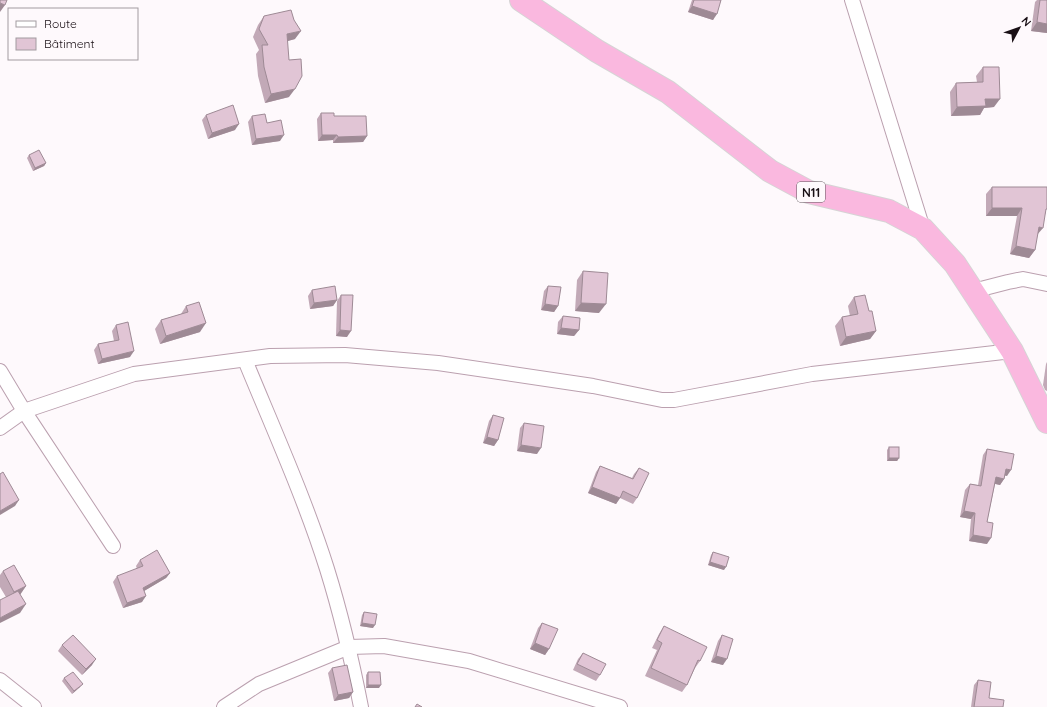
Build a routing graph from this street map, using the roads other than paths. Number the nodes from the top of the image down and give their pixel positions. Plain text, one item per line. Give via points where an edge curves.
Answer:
1 (521, 0) edge
2 (852, 0) edge
3 (923, 229) junction
4 (1047, 284) edge
5 (973, 291) junction
6 (1012, 351) junction
7 (245, 360) junction
8 (0, 371) edge
9 (24, 411) junction
10 (1047, 422) edge
11 (0, 428) edge
12 (113, 546) dead end
13 (349, 647) junction
14 (0, 680) edge
15 (34, 707) edge
16 (224, 707) edge
17 (361, 707) edge
18 (620, 707) edge

1 - 3 highway, N11 via 597,51 668,92 770,171 809,192 889,211
2 - 3 street
3 - 5 highway, N11 via 956,264
4 - 5 street via 1023,279
5 - 6 highway, N11
6 - 7 street via 812,374 668,400 593,386 430,363 345,355 270,356
6 - 10 highway, N11
7 - 9 street via 134,374
7 - 13 street via 326,568
8 - 9 street
9 - 11 street
9 - 12 street
13 - 16 street via 259,684
13 - 17 street
13 - 18 street via 384,646 469,661
14 - 15 street

